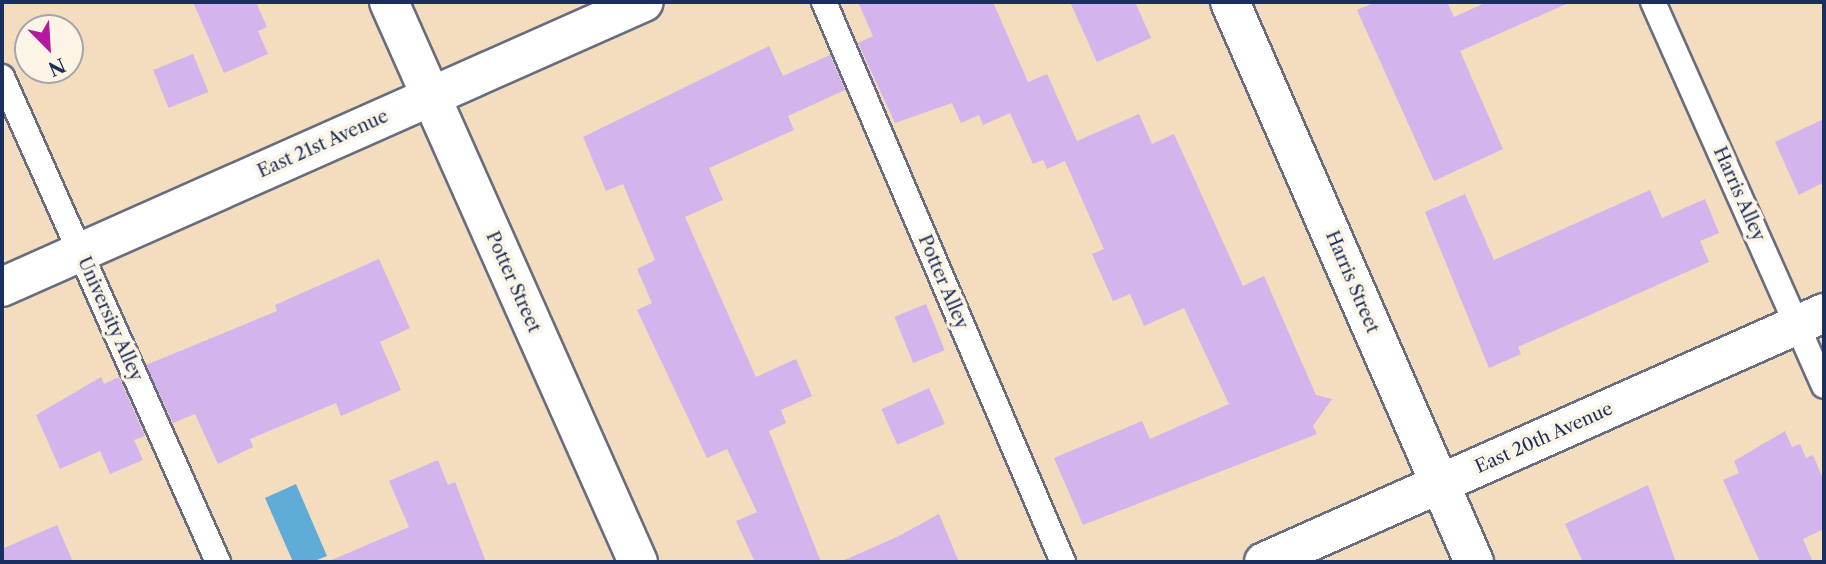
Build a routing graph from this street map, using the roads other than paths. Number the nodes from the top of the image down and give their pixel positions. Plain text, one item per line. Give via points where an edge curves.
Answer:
1 (389, 2) edge
2 (644, 2) edge
3 (824, 2) edge
4 (1230, 2) edge
5 (1653, 2) edge
6 (2, 76) edge
7 (431, 97) junction
8 (80, 252) junction
9 (2, 287) edge
10 (1811, 319) edge
11 (1824, 386) edge
12 (1440, 484) junction
13 (218, 562) edge
14 (638, 562) edge
15 (1063, 562) edge
16 (1264, 562) edge
17 (1474, 562) edge

1 - 7 street, Potter Street
2 - 7 street, East 21st Avenue
3 - 15 lane, Potter Alley
4 - 12 street, Harris Street
5 - 10 lane, Harris Alley
6 - 8 lane, University Alley
7 - 8 street, East 21st Avenue
7 - 14 street, Potter Street
8 - 9 street, East 21st Avenue
8 - 13 lane, University Alley
10 - 11 lane, Harris Alley
10 - 12 street, East 20th Avenue
12 - 16 street, East 20th Avenue
12 - 17 street, Harris Street

